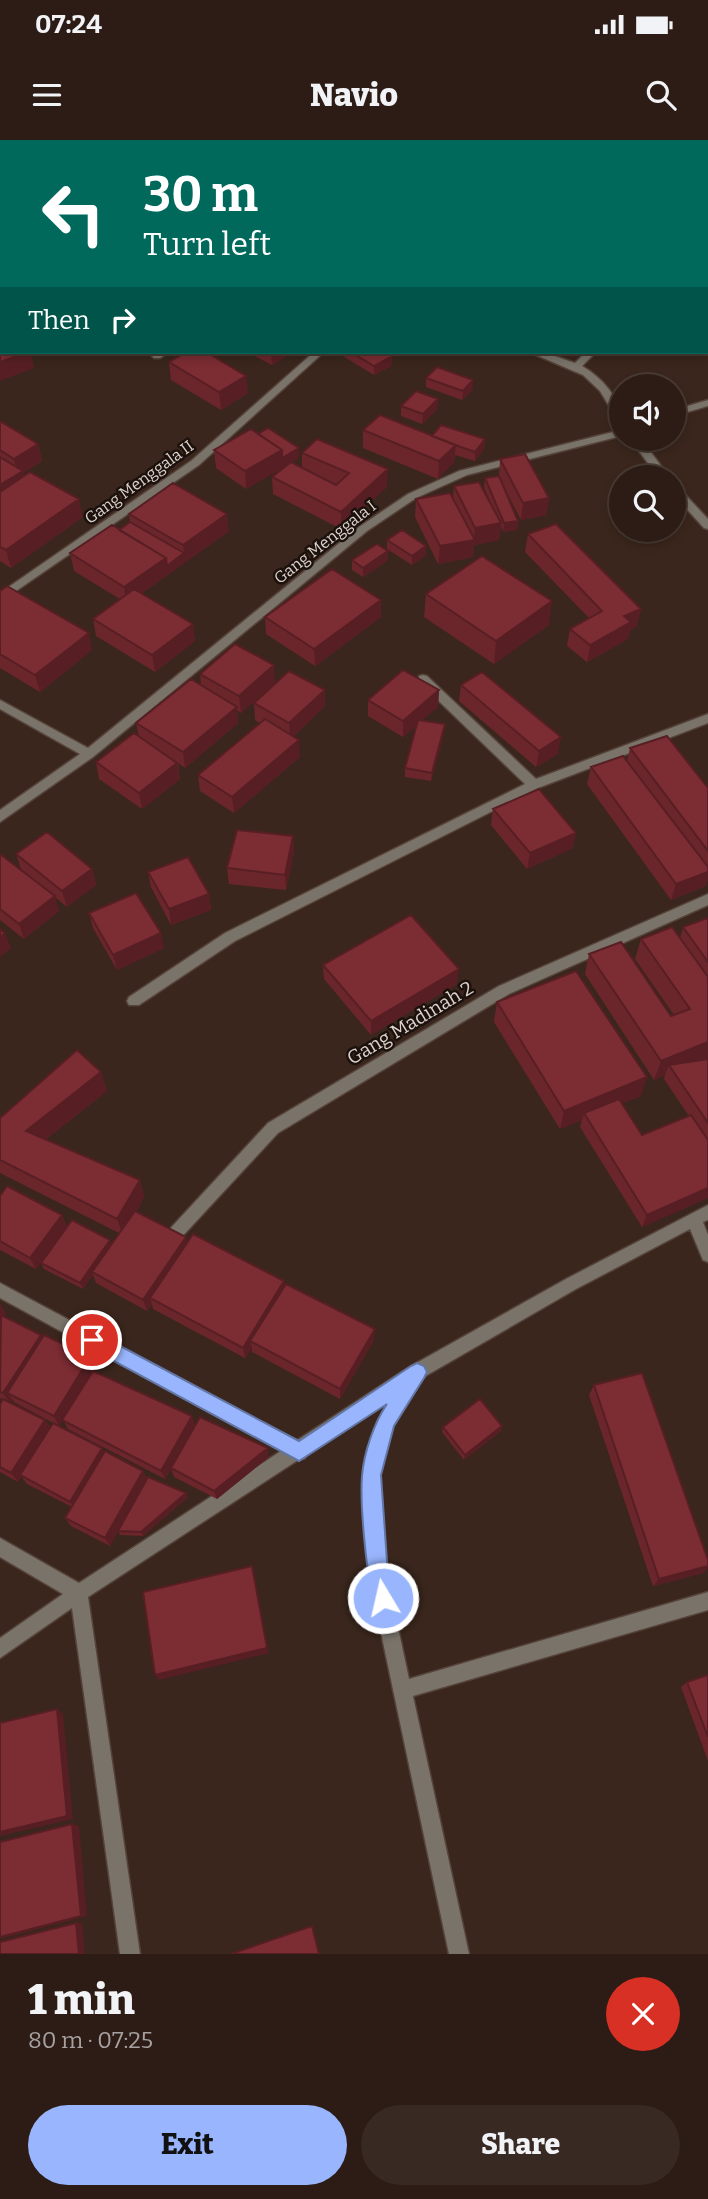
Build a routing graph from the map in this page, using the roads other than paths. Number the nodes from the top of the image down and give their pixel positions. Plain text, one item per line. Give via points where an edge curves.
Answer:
1 (317, 354) edge
2 (540, 354) edge
3 (589, 354) edge
4 (577, 366) junction
5 (609, 399) edge
6 (708, 403) edge
7 (686, 409) edge
8 (609, 436) edge
9 (644, 451) edge
10 (655, 465) edge
11 (686, 502) edge
12 (708, 526) edge
13 (0, 598) edge
14 (423, 679) edge
15 (0, 704) edge
16 (708, 718) edge
17 (89, 754) junction
18 (534, 785) junction
19 (0, 817) edge
20 (708, 900) edge
21 (134, 1002) dead end
22 (701, 1216) edge
23 (172, 1237) edge
24 (708, 1255) edge
25 (0, 1290) edge
26 (417, 1372) junction
27 (299, 1452) junction
28 (0, 1547) edge
29 (79, 1593) junction
30 (708, 1601) edge
31 (0, 1649) edge
32 (403, 1690) junction
33 (130, 1954) edge
34 (458, 1954) edge

1 - 13 street, Gang Menggala II via 195,463
2 - 4 street
3 - 4 street
4 - 5 street via 594,376
6 - 7 street
8 - 17 street, Gang Menggala I via 463,473 412,496 363,529
9 - 10 street
11 - 12 street
14 - 18 street
15 - 17 street
16 - 18 street
17 - 19 street, Gang Menggala I
18 - 21 street via 230,937
20 - 23 street, Gang Madinah 2 via 503,990 273,1128
22 - 24 street
22 - 26 street
25 - 27 street
26 - 27 street
26 - 32 street via 385,1422 372,1475 378,1576
27 - 29 street
28 - 29 street
29 - 31 street
29 - 33 street
30 - 32 street
32 - 34 street

